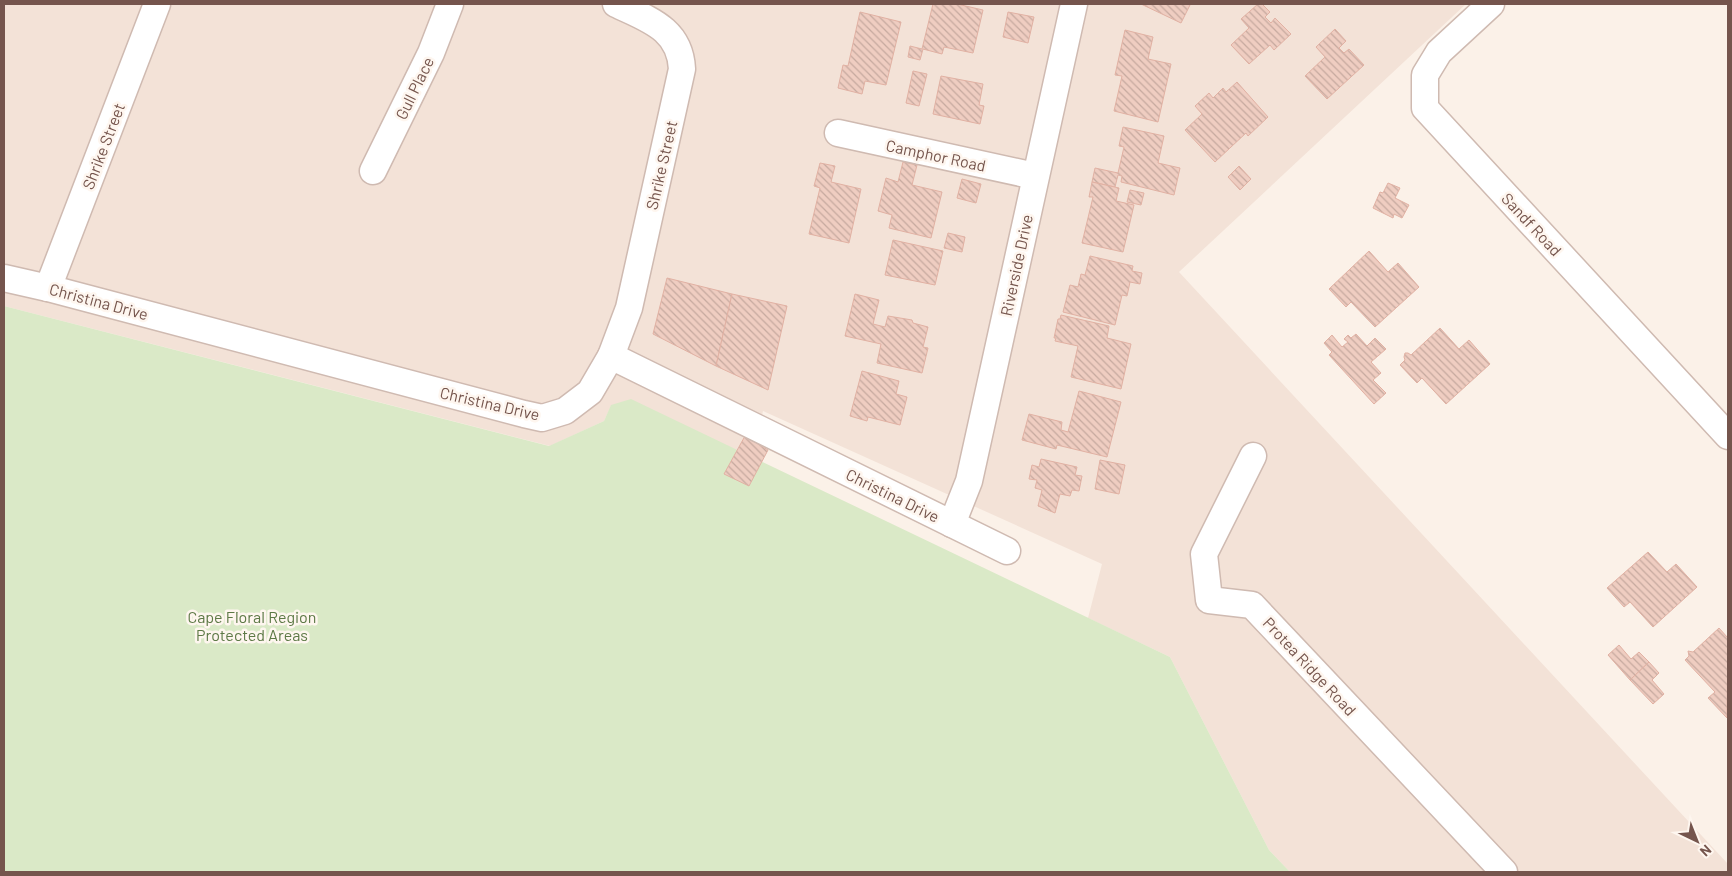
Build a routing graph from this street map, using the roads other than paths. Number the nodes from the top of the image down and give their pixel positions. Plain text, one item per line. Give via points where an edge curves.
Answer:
1 (157, 4) edge
2 (450, 4) edge
3 (616, 4) edge
4 (1074, 4) edge
5 (1491, 4) edge
6 (838, 134) dead end
7 (373, 171) dead end
8 (1035, 176) junction
9 (4, 278) edge
10 (48, 288) junction
11 (611, 356) junction
12 (1728, 436) edge
13 (1253, 456) dead end
14 (952, 524) junction
15 (1008, 551) dead end
16 (1504, 872) edge

1 - 10 street, Shrike Street
2 - 7 street, Gull Place via 431,53
3 - 11 street, Shrike Street via 667,32 681,55 682,69 629,308
4 - 8 street, Riverside Drive
5 - 12 street, Sandf Road via 1439,52 1425,75 1426,108
6 - 8 street, Camphor Road
8 - 14 street, Riverside Drive via 969,481
9 - 10 street, Christina Drive
10 - 11 street, Christina Drive via 542,418 565,411 590,392
11 - 14 street, Christina Drive
13 - 16 street, Protea Ridge Road via 1204,554 1209,600 1252,605
14 - 15 street, Christina Drive

